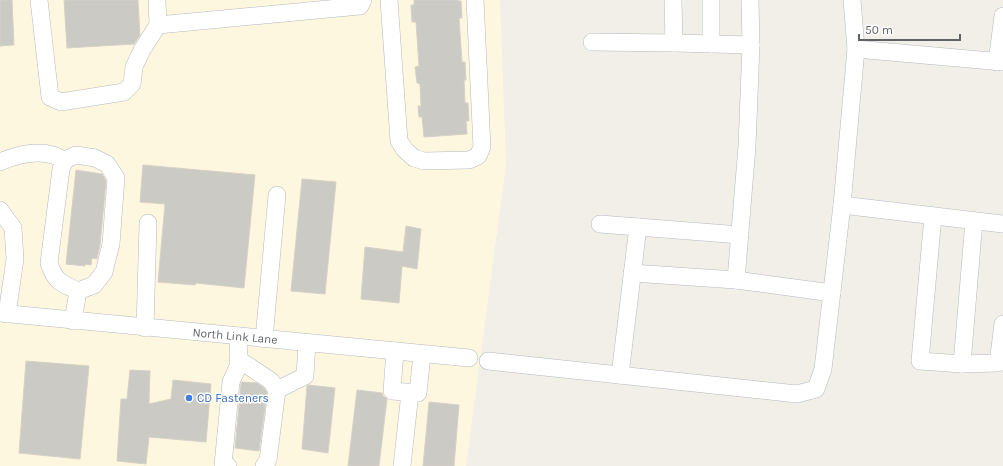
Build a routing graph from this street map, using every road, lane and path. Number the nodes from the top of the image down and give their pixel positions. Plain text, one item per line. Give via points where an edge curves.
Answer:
1 (39, 0) edge
2 (157, 0) edge
3 (363, 0) edge
4 (389, 0) edge
5 (475, 0) edge
6 (674, 0) edge
7 (711, 0) edge
8 (750, 0) edge
9 (852, 0) edge
10 (1003, 16) edge
11 (158, 25) junction
12 (592, 42) dead end
13 (674, 42) junction
14 (711, 44) junction
15 (751, 45) junction
16 (856, 49) junction
17 (1000, 62) edge
18 (65, 160) junction
19 (0, 162) edge
20 (277, 195) dead end
21 (842, 205) junction
22 (0, 210) edge
23 (933, 216) junction
24 (974, 221) junction
25 (148, 222) dead end
26 (600, 224) dead end
27 (1003, 224) edge
28 (638, 227) junction
29 (740, 235) junction
30 (632, 273) junction
31 (736, 280) junction
32 (78, 290) junction
33 (832, 293) junction
34 (3, 314) edge
35 (73, 321) junction
36 (1003, 324) edge
37 (145, 328) junction
38 (238, 336) junction
39 (264, 339) junction
40 (307, 343) junction
41 (395, 351) junction
42 (422, 354) junction
43 (469, 358) dead end
44 (238, 359) junction
45 (488, 361) dead end
46 (962, 364) junction
47 (620, 375) junction
48 (277, 390) junction
49 (410, 392) junction
50 (228, 466) edge
51 (264, 466) edge
52 (402, 466) edge

1 - 11 street via 50,97 61,102 124,92 132,84 134,67
2 - 11 street
3 - 11 street via 360,6
4 - 5 street via 399,141 414,158 424,160 469,160 478,156 482,147
6 - 13 street
7 - 14 street
8 - 15 street
9 - 16 street
10 - 17 street
12 - 13 street
13 - 14 street
14 - 15 street
15 - 29 street
16 - 17 street
16 - 21 street
18 - 19 street via 36,153 14,156
18 - 32 street via 61,168 49,263 53,274 61,283
18 - 32 street via 76,155 95,158 107,164 116,178 111,244 104,272 94,285
20 - 39 street
21 - 23 street
21 - 33 street
22 - 34 street via 13,228 15,259
23 - 24 street
23 - 46 street via 920,361
24 - 27 street
24 - 46 street
25 - 37 street
26 - 28 street
28 - 29 street
28 - 30 street
29 - 31 street
30 - 31 street
30 - 47 street
31 - 33 street
32 - 35 street
33 - 47 street via 823,369 816,389 797,394
34 - 35 street, North Link Lane
35 - 37 street, North Link Lane
36 - 46 street via 998,363
37 - 38 street, North Link Lane
38 - 39 street, North Link Lane
38 - 44 street
39 - 40 street, North Link Lane
40 - 41 street, North Link Lane
40 - 48 street via 305,376
41 - 42 street, North Link Lane
41 - 49 street via 392,391
42 - 43 street, North Link Lane
42 - 49 street via 418,393
44 - 48 street via 271,381
44 - 50 street via 239,364 231,382 223,465
45 - 47 street
48 - 51 street via 268,460
49 - 52 street

